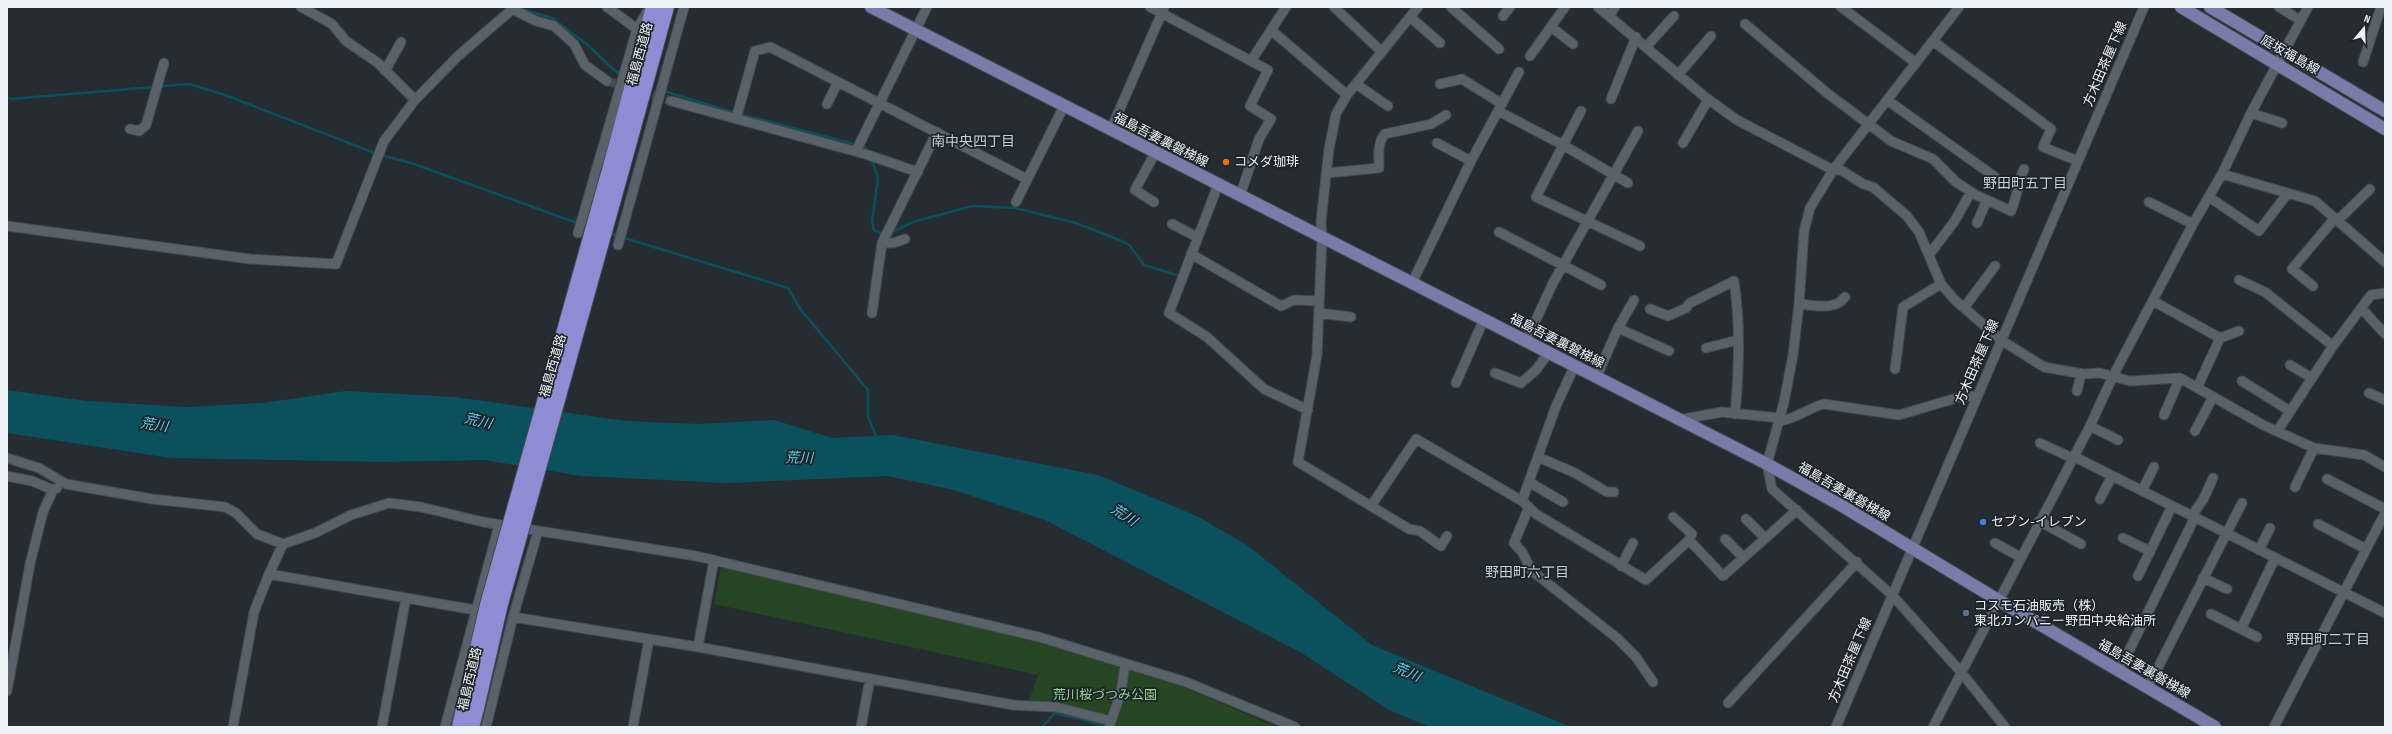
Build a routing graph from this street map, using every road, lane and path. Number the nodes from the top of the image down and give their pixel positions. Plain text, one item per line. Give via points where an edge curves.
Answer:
1 (301, 7) edge
2 (607, 7) edge
3 (650, 7) edge
4 (653, 7) edge
5 (667, 7) edge
6 (684, 7) edge
7 (871, 7) edge
8 (927, 7) edge
9 (1150, 7) edge
10 (1286, 7) edge
11 (1334, 7) edge
12 (1417, 7) edge
13 (1451, 7) edge
14 (1510, 7) edge
15 (1565, 7) edge
16 (1598, 7) edge
17 (1615, 7) edge
18 (1840, 7) edge
19 (1959, 7) edge
20 (2144, 7) edge
21 (2181, 7) edge
22 (2210, 7) edge
23 (2279, 7) edge
24 (2308, 7) edge
25 (2381, 7) edge
26 (514, 8) edge
27 (1163, 10) edge
28 (1504, 16) dead end
29 (1609, 16) junction
30 (1674, 16) dead end
31 (1410, 17) junction
32 (2300, 20) junction
33 (1745, 24) dead end
34 (1551, 27) junction
35 (637, 29) junction
36 (917, 30) junction
37 (1271, 30) junction
38 (1711, 36) dead end
39 (1636, 37) junction
40 (401, 42) dead end
41 (1934, 42) junction
42 (1440, 43) dead end
43 (1573, 44) dead end
44 (1647, 46) junction
45 (1499, 49) dead end
46 (2284, 50) junction
47 (1382, 52) junction
48 (1530, 56) dead end
49 (1251, 61) junction
50 (2363, 62) dead end
51 (164, 63) dead end
52 (1916, 63) junction
53 (2277, 64) junction
54 (386, 71) junction
55 (1519, 72) dead end
56 (1678, 75) junction
57 (607, 81) tunnel mouth
58 (838, 82) junction
59 (1356, 84) junction
60 (1440, 84) dead end
61 (1347, 95) junction
62 (1611, 99) dead end
63 (415, 100) junction
64 (1708, 100) junction
65 (1887, 100) junction
66 (671, 101) tunnel mouth
67 (880, 103) junction
68 (827, 104) dead end
69 (1064, 106) junction
70 (1388, 106) dead end
71 (1500, 108) junction
72 (1581, 111) dead end
73 (2385, 111) edge
74 (2251, 113) junction
75 (737, 114) junction
76 (1446, 115) dead end
77 (2282, 123) dead end
78 (1869, 124) junction
79 (130, 128) dead end
80 (1111, 129) junction
81 (2385, 129) edge
82 (1638, 131) dead end
83 (937, 132) junction
84 (1437, 143) dead end
85 (1683, 143) dead end
86 (1563, 145) junction
87 (857, 147) junction
88 (1155, 153) junction
89 (1471, 161) junction
90 (2078, 161) junction
91 (617, 165) junction
92 (2024, 168) dead end
93 (1833, 170) junction
94 (918, 172) junction
95 (1327, 173) junction
96 (2222, 174) junction
97 (1614, 175) junction
98 (1995, 177) dead end
99 (1028, 179) junction
100 (1628, 183) dead end
101 (1218, 185) junction
102 (2370, 189) dead end
103 (1971, 192) junction
104 (2288, 193) junction
105 (1240, 196) junction
106 (2209, 197) junction
107 (1987, 200) junction
108 (1016, 202) dead end
109 (1154, 202) dead end
110 (2149, 202) dead end
111 (2337, 219) junction
112 (1589, 220) junction
113 (1977, 223) dead end
114 (1172, 224) dead end
115 (2193, 224) junction
116 (7, 226) edge
117 (1499, 232) dead end
118 (578, 233) dead end
119 (1197, 237) junction
120 (1322, 237) junction
121 (905, 240) dead end
122 (882, 242) junction
123 (618, 246) dead end
124 (1640, 246) dead end
125 (1191, 254) junction
126 (1929, 255) junction
127 (2385, 262) edge
128 (1995, 266) dead end
129 (1563, 267) junction
130 (2239, 280) dead end
131 (1412, 283) junction
132 (1941, 284) junction
133 (1601, 285) dead end
134 (2313, 286) dead end
135 (2385, 293) edge
136 (1845, 297) dead end
137 (1634, 300) dead end
138 (1319, 301) junction
139 (2153, 301) junction
140 (1799, 304) junction
141 (1964, 308) junction
142 (2361, 308) junction
143 (1650, 309) dead end
144 (872, 313) dead end
145 (1319, 313) junction
146 (1351, 317) dead end
147 (1484, 319) junction
148 (1618, 328) junction
149 (2239, 331) dead end
150 (2385, 334) edge
151 (2220, 338) junction
152 (1738, 340) junction
153 (2001, 340) junction
154 (1526, 341) junction
155 (2333, 346) junction
156 (1706, 348) dead end
157 (1669, 351) dead end
158 (1549, 352) junction
159 (1574, 365) junction
160 (2290, 365) dead end
161 (1895, 370) dead end
162 (1495, 373) dead end
163 (2080, 374) junction
164 (1597, 376) junction
165 (2113, 376) junction
166 (2180, 378) junction
167 (2312, 378) junction
168 (2242, 381) dead end
169 (1456, 383) dead end
170 (2197, 388) junction
171 (2077, 391) dead end
172 (2369, 393) dead end
173 (1977, 396) junction
174 (2213, 397) junction
175 (2385, 400) edge
176 (1308, 410) junction
177 (2290, 411) junction
178 (1735, 414) junction
179 (2164, 415) dead end
180 (1780, 419) junction
181 (1678, 420) junction
182 (2090, 426) junction
183 (2278, 430) junction
184 (2195, 431) dead end
185 (2118, 440) dead end
186 (2040, 443) dead end
187 (2314, 448) junction
188 (1538, 457) junction
189 (2073, 457) junction
190 (7, 458) edge
191 (1767, 464) junction
192 (2154, 467) dead end
193 (2385, 467) edge
194 (7, 476) edge
195 (2112, 476) junction
196 (2213, 478) dead end
197 (2326, 479) dead end
198 (1529, 482) junction
199 (66, 484) junction
200 (2295, 487) dead end
201 (52, 490) junction
202 (2142, 490) junction
203 (1614, 492) dead end
204 (2100, 499) dead end
205 (1563, 502) dead end
206 (2242, 503) dead end
207 (1526, 504) junction
208 (1371, 506) junction
209 (2172, 506) junction
210 (2385, 509) edge
211 (1797, 510) junction
212 (2385, 513) edge
213 (2194, 517) junction
214 (1673, 518) dead end
215 (1746, 519) dead end
216 (2040, 521) junction
217 (2318, 524) dead end
218 (499, 525) junction
219 (2270, 528) dead end
220 (2381, 528) edge
221 (538, 531) junction
222 (2226, 533) junction
223 (1447, 536) dead end
224 (1765, 538) junction
225 (2123, 538) dead end
226 (1725, 539) dead end
227 (1689, 540) junction
228 (1995, 543) dead end
229 (283, 544) junction
230 (1633, 544) dead end
231 (2080, 544) dead end
232 (1912, 548) junction
233 (2366, 549) junction
234 (2259, 550) junction
235 (2150, 551) junction
236 (2020, 557) junction
237 (1743, 558) junction
238 (2275, 558) junction
239 (714, 560) junction
240 (1857, 562) junction
241 (1621, 566) junction
242 (269, 574) junction
243 (2138, 576) dead end
244 (2203, 578) junction
245 (2227, 589) dead end
246 (2344, 593) junction
247 (1892, 595) junction
248 (406, 598) junction
249 (1998, 600) junction
250 (475, 610) junction
251 (2385, 613) edge
252 (2211, 614) dead end
253 (513, 617) junction
254 (2241, 629) junction
255 (2257, 637) dead end
256 (649, 639) junction
257 (698, 647) junction
258 (1125, 664) junction
259 (2119, 671) junction
260 (1961, 672) junction
261 (870, 679) junction
262 (1653, 682) dead end
263 (2148, 687) junction
264 (7, 691) edge
265 (1728, 703) dead end
266 (470, 706) junction
267 (1110, 724) edge
268 (233, 727) edge
269 (382, 727) edge
270 (444, 727) edge
271 (458, 727) edge
272 (472, 727) edge
273 (486, 727) edge
274 (633, 727) edge
275 (861, 727) edge
276 (1294, 727) edge
277 (1836, 727) edge
278 (1933, 727) edge
279 (2005, 727) edge
280 (2215, 727) edge
281 (2274, 727) edge

1 - 54 street via 332,24 346,41
2 - 35 street
3 - 35 street
4 - 91 highway, 福島西道路
5 - 91 highway, 福島西道路
6 - 123 street
7 - 36 main road, 福島吾妻裏磐梯線
8 - 36 street
9 - 27 street
10 - 37 street
11 - 47 street
12 - 31 street
13 - 45 street
14 - 28 street
15 - 34 street
16 - 29 street
17 - 29 street
18 - 52 street
19 - 41 street
20 - 90 street, 方木田茶屋下線
21 - 53 main road, 庭坂福島線
22 - 46 main road, 庭坂福島線
23 - 32 street
24 - 32 street
25 - 50 street
26 - 57 street via 536,21 554,26 574,44 585,65
26 - 63 street via 458,56
27 - 49 street
27 - 80 street
29 - 39 street
30 - 44 street
31 - 42 street
31 - 47 street
32 - 46 street
33 - 78 street via 1826,93
34 - 43 street
34 - 48 street
35 - 118 street
36 - 67 street
36 - 69 main road, 福島吾妻裏磐梯線
37 - 49 street
37 - 61 street
38 - 56 street
39 - 44 street
39 - 62 street
40 - 54 street
41 - 52 street
41 - 90 street via 2051,128 2043,147
44 - 56 street
46 - 53 street
46 - 73 main road, 庭坂福島線
47 - 59 street
49 - 105 street via 1268,70 1250,106 1271,119 1259,139
51 - 79 street via 146,125 139,130
52 - 65 street
53 - 74 street
53 - 81 main road, 庭坂福島線
54 - 63 street
55 - 71 street
56 - 64 street
58 - 67 street
58 - 68 street
58 - 75 street via 770,47 755,51
59 - 61 street
59 - 70 street
60 - 71 street via 1462,79
61 - 95 street via 1336,114
63 - 116 street via 381,148 336,264 250,259
64 - 85 street
64 - 93 street via 1737,120
65 - 78 street
65 - 98 street
66 - 75 street
67 - 83 street
67 - 87 street
69 - 80 main road, 福島吾妻裏磐梯線
69 - 99 street
71 - 86 street
71 - 89 street
72 - 86 street
74 - 77 street
74 - 96 street
75 - 87 street
76 - 95 street via 1431,124 1385,134 1381,139 1380,168
78 - 93 street
78 - 103 street via 1892,141 1933,159 1956,182
80 - 88 main road, 福島吾妻裏磐梯線
82 - 97 street
83 - 94 street
83 - 99 street
84 - 89 street
86 - 97 street
86 - 112 street via 1536,197
87 - 94 street via 865,154
88 - 101 main road, 福島吾妻裏磐梯線
88 - 109 street via 1135,190
89 - 131 street
90 - 153 street, 方木田茶屋下線
91 - 266 highway, 福島西道路, bridge via 489,598
92 - 107 street via 2011,211
93 - 126 street via 1841,170 1863,184 1873,187 1907,216 1919,232
93 - 140 street via 1810,208 1804,232
94 - 122 street
95 - 120 street via 1321,221
96 - 104 street
96 - 106 street
97 - 100 street
97 - 112 street
99 - 108 street
101 - 105 main road, 福島吾妻裏磐梯線
101 - 119 street
102 - 111 street
103 - 107 street
103 - 126 street via 1954,222
104 - 106 street via 2259,232
104 - 111 street via 2315,201
105 - 120 main road, 福島吾妻裏磐梯線
106 - 115 street
107 - 113 street
110 - 115 street
111 - 127 street
111 - 134 street via 2292,269
112 - 124 street
112 - 129 street
114 - 119 street
115 - 139 street
117 - 129 street
119 - 125 street
120 - 131 main road, 福島吾妻裏磐梯線
120 - 138 street
121 - 122 street
122 - 144 street
125 - 138 street via 1281,306 1294,300
125 - 176 street via 1169,313 1207,337 1264,389
126 - 132 street
128 - 141 street
129 - 133 street
129 - 154 street
130 - 155 street via 2265,292
131 - 147 main road, 福島吾妻裏磐梯線
132 - 141 street
132 - 161 street via 1903,307
135 - 142 street via 2371,295
136 - 140 street via 1835,305
137 - 148 street
138 - 145 street
139 - 151 street
139 - 165 street
140 - 180 street via 1793,355
141 - 153 street
142 - 150 street
142 - 155 street
143 - 152 street via 1668,316 1734,281
145 - 146 street
145 - 176 street via 1317,355
147 - 154 main road, 福島吾妻裏磐梯線
147 - 169 street
148 - 157 street
148 - 164 street
149 - 151 street
151 - 170 street
152 - 156 street
152 - 178 street via 1739,376
153 - 163 street via 2044,366
153 - 173 street, 方木田茶屋下線
154 - 158 main road, 福島吾妻裏磐梯線
155 - 167 street
158 - 159 main road, 福島吾妻裏磐梯線
158 - 162 street via 1536,370 1521,383
159 - 164 main road, 福島吾妻裏磐梯線
159 - 188 street
160 - 167 street
163 - 165 street
163 - 171 street
164 - 181 main road, 福島吾妻裏磐梯線
165 - 166 street via 2130,381
165 - 182 street
166 - 170 street
166 - 179 street
167 - 177 street
168 - 177 street
170 - 174 street
172 - 175 street
173 - 180 street via 1960,397 1899,415 1824,404 1787,420
173 - 232 street, 方木田茶屋下線
174 - 183 street via 2263,425
174 - 184 street
176 - 208 street via 1296,466
177 - 183 street
178 - 180 street
178 - 181 street via 1722,412
180 - 191 street
181 - 191 main road, 福島吾妻裏磐梯線
182 - 185 street
182 - 189 street
183 - 187 street
186 - 189 street
187 - 193 street via 2364,455
187 - 200 street
188 - 198 street
188 - 203 street via 1575,473 1608,492
189 - 195 street
189 - 216 street
190 - 199 street via 39,468
191 - 211 street via 1772,488
191 - 232 main road, 福島吾妻裏磐梯線
192 - 202 street
194 - 201 street via 32,481
195 - 202 street
195 - 204 street
196 - 213 street
197 - 210 street
198 - 205 street
198 - 207 street
199 - 201 street
199 - 229 street via 152,500 225,507 236,513 257,534
201 - 264 street via 43,512 30,564
202 - 209 street
206 - 222 street
207 - 208 street via 1416,438
207 - 241 street via 1536,514
207 - 262 street via 1514,543 1532,571 1617,638 1636,657
208 - 223 street via 1409,529 1420,531 1441,546
209 - 213 street
209 - 235 street
211 - 224 street
211 - 240 street
212 - 220 street
213 - 222 street
213 - 259 street
214 - 227 street via 1692,534
215 - 224 street
216 - 231 street
216 - 236 street
217 - 233 street
218 - 221 street
218 - 229 street via 421,507 389,503 351,515 315,533
218 - 250 street
219 - 234 street
220 - 233 street
221 - 239 street
221 - 253 street
222 - 234 street
222 - 244 street
224 - 237 street
225 - 235 street
226 - 237 street
227 - 237 street via 1723,576
227 - 241 street via 1646,580
228 - 236 street
229 - 242 street
230 - 241 street
232 - 247 street, 方木田茶屋下線
232 - 249 main road, 福島吾妻裏磐梯線
233 - 246 street
234 - 238 street
235 - 243 street
236 - 249 street
238 - 246 street
238 - 254 street
239 - 257 street
239 - 258 street via 1039,636
240 - 247 street
240 - 265 street
242 - 248 street
242 - 268 street via 254,612
244 - 245 street
244 - 263 street
246 - 251 street
246 - 281 street
247 - 260 street
247 - 277 street, 方木田茶屋下線
248 - 250 street
248 - 269 street
249 - 259 main road, 福島吾妻裏磐梯線
249 - 260 street
250 - 270 street
252 - 254 street
253 - 256 street
253 - 273 street
254 - 255 street
256 - 257 street
256 - 274 street
257 - 261 street
258 - 267 street via 1121,693
258 - 276 street via 1186,682
259 - 263 main road, 福島吾妻裏磐梯線
260 - 278 street
260 - 279 street
261 - 267 street via 1013,705 1056,707
261 - 275 street
263 - 280 main road, 福島吾妻裏磐梯線
266 - 271 highway, 福島西道路
266 - 272 highway, 福島西道路

